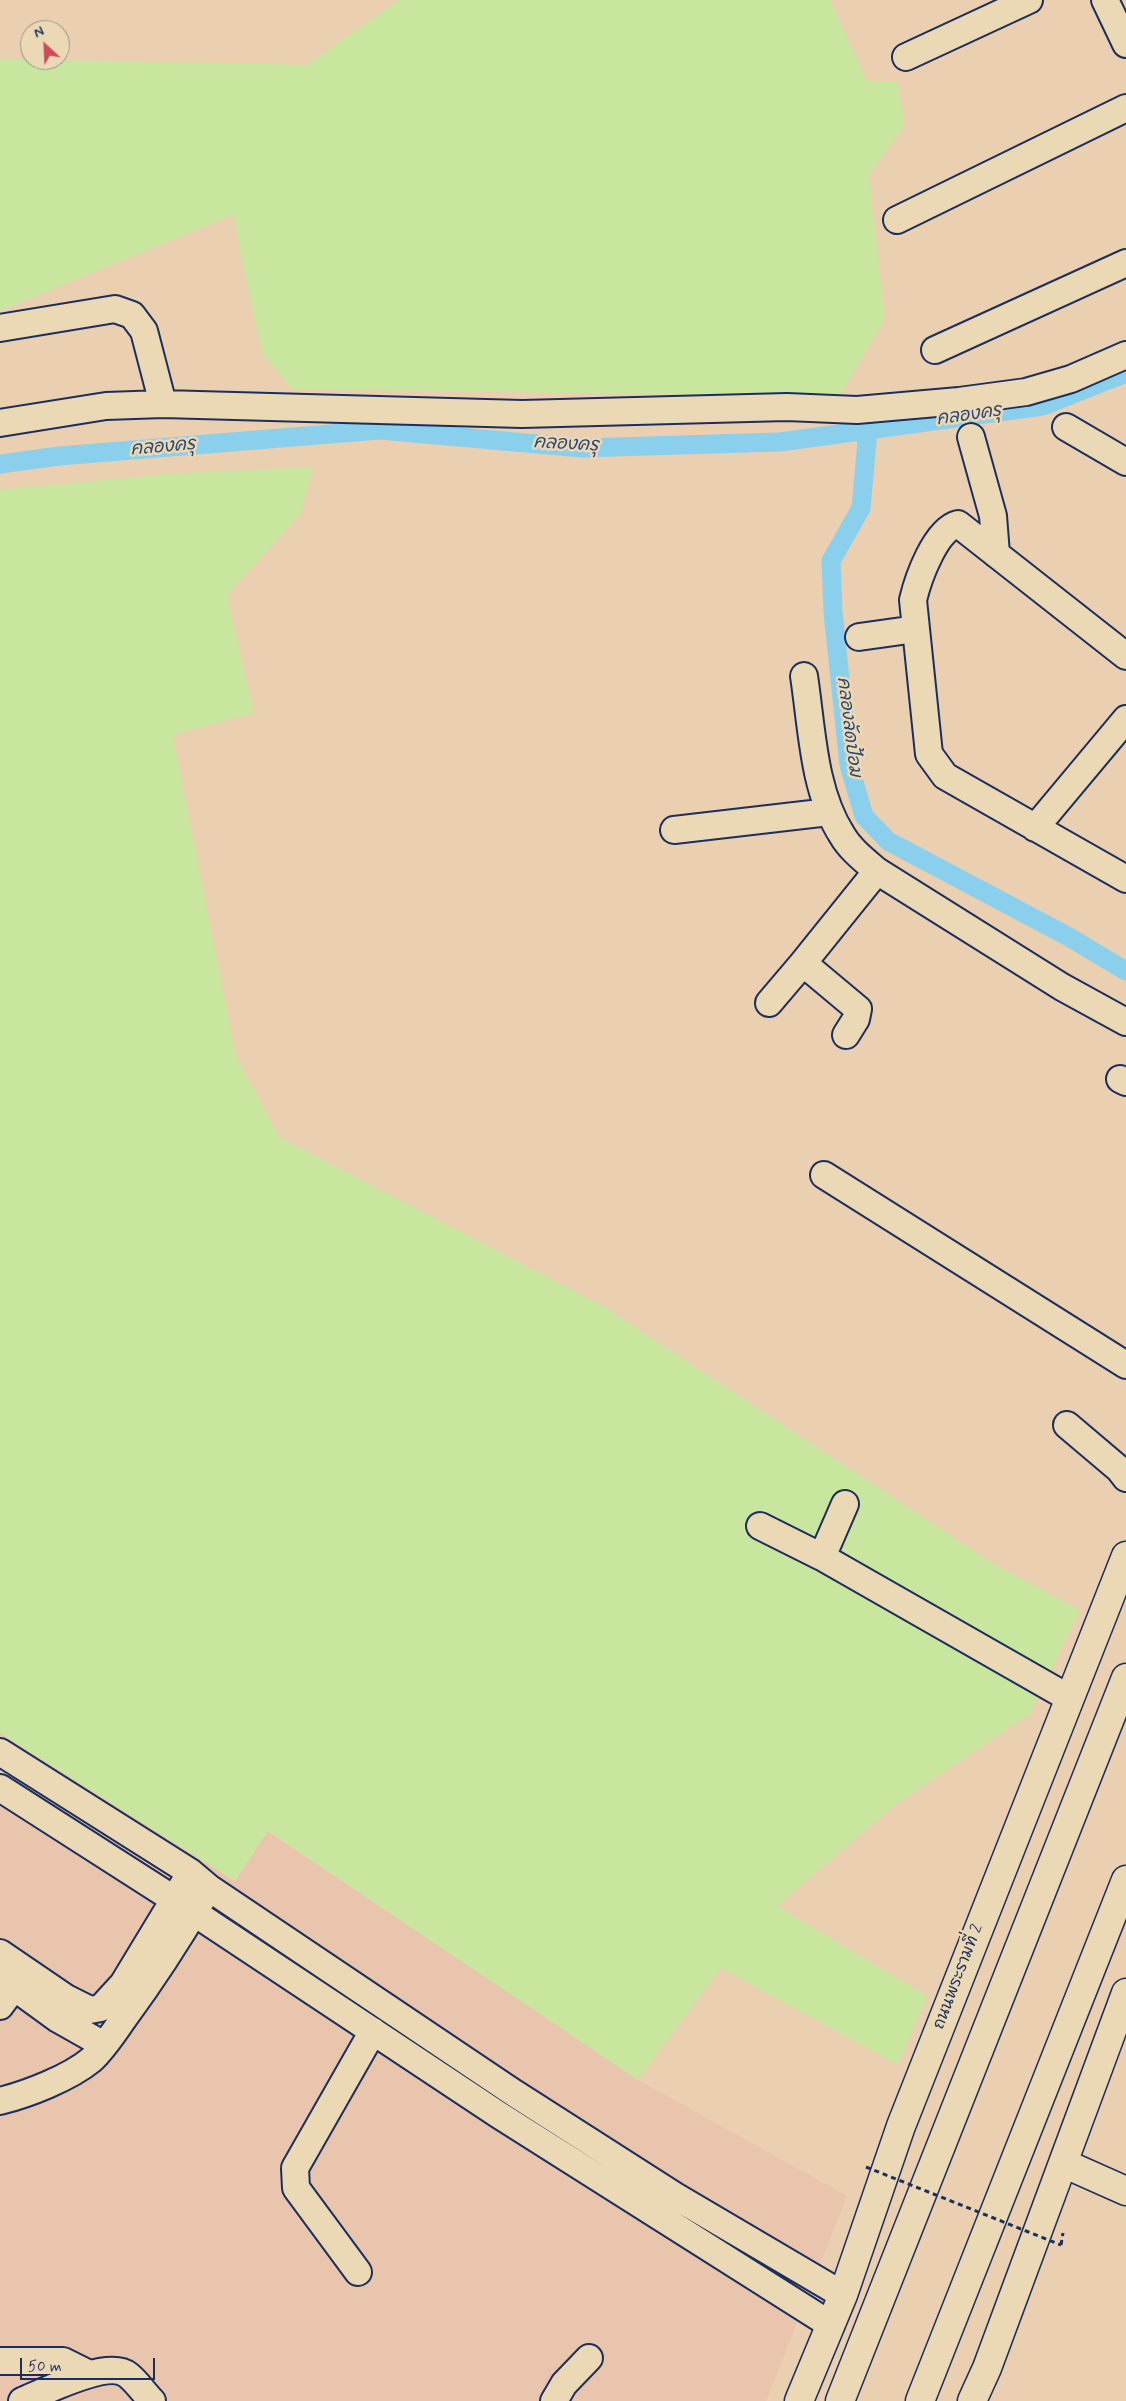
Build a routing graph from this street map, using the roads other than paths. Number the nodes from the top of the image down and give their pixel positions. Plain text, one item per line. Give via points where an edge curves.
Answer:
1 (1029, 0) edge
2 (1105, 0) edge
3 (1123, 31) edge
4 (906, 57) dead end
5 (1126, 108) edge
6 (897, 220) dead end
7 (1126, 264) edge
8 (0, 328) edge
9 (935, 350) dead end
10 (1126, 355) edge
11 (163, 404) junction
12 (0, 423) edge
13 (1066, 427) dead end
14 (971, 437) dead end
15 (1126, 462) edge
16 (996, 554) junction
17 (916, 629) junction
18 (859, 636) dead end
19 (1126, 656) edge
20 (804, 676) dead end
21 (1126, 719) edge
22 (829, 812) junction
23 (1035, 828) junction
24 (674, 830) dead end
25 (876, 871) junction
26 (1126, 879) edge
27 (803, 963) junction
28 (768, 1003) dead end
29 (1126, 1022) edge
30 (846, 1035) dead end
31 (824, 1175) dead end
32 (1126, 1365) edge
33 (1066, 1425) dead end
34 (1126, 1478) edge
35 (845, 1504) dead end
36 (760, 1526) dead end
37 (1126, 1556) edge
38 (822, 1557) junction
39 (1126, 1678) edge
40 (1069, 1698) junction
41 (0, 1752) edge
42 (0, 1788) edge
43 (200, 1880) junction
44 (1126, 1880) edge
45 (184, 1906) junction
46 (0, 1953) edge
47 (5, 1990) edge
48 (1126, 1993) edge
49 (373, 2031) junction
50 (104, 2046) junction
51 (514, 2093) junction
52 (0, 2101) edge
53 (500, 2115) junction
54 (1063, 2163) junction
55 (1126, 2191) edge
56 (358, 2272) dead end
57 (843, 2294) junction
58 (832, 2325) junction
59 (589, 2358) dead end
60 (0, 2361) edge
61 (89, 2374) junction
62 (22, 2401) edge
63 (152, 2401) edge
64 (554, 2401) edge
65 (799, 2401) edge
66 (840, 2401) edge
67 (920, 2401) edge
68 (972, 2401) edge

1 - 4 street
2 - 3 street
5 - 6 street
7 - 9 street
8 - 11 street via 115,309 132,315 144,331
10 - 11 street via 1071,379 1026,392 857,410 787,408 522,414
11 - 12 street via 106,406
13 - 15 street
14 - 16 street via 993,516
16 - 17 street via 958,524 949,526 918,579 913,600
16 - 19 street
17 - 18 street
17 - 23 street via 929,754 945,776
20 - 22 street via 820,779
21 - 23 street
22 - 24 street
22 - 25 street via 843,837
23 - 26 street
25 - 27 street
25 - 29 street via 1062,987
27 - 28 street
27 - 30 street via 858,1009
31 - 32 street
33 - 34 street via 1120,1469
35 - 38 street
36 - 38 street
37 - 40 main road, ถนนพระรามที่ 2
38 - 40 street
39 - 66 main road
40 - 57 main road, ถนนพระรามที่ 2 via 901,2126
41 - 43 street
42 - 45 street
43 - 45 street
43 - 51 street
44 - 67 main road
45 - 46 street via 108,2004 95,2011 66,1998
45 - 49 street
45 - 50 street via 144,1991
47 - 50 street
48 - 54 main road
49 - 53 street
49 - 56 street via 295,2168 296,2188
50 - 52 street via 90,2060 66,2075 17,2097
51 - 53 street
51 - 57 street via 674,2196
53 - 58 street
54 - 55 main road
54 - 68 main road via 988,2368
57 - 58 main road, ถนนพระรามที่ 2
58 - 65 main road, ถนนพระรามที่ 2
59 - 64 street via 564,2384
60 - 61 street via 63,2361
61 - 62 street
61 - 63 street via 117,2370 128,2374

